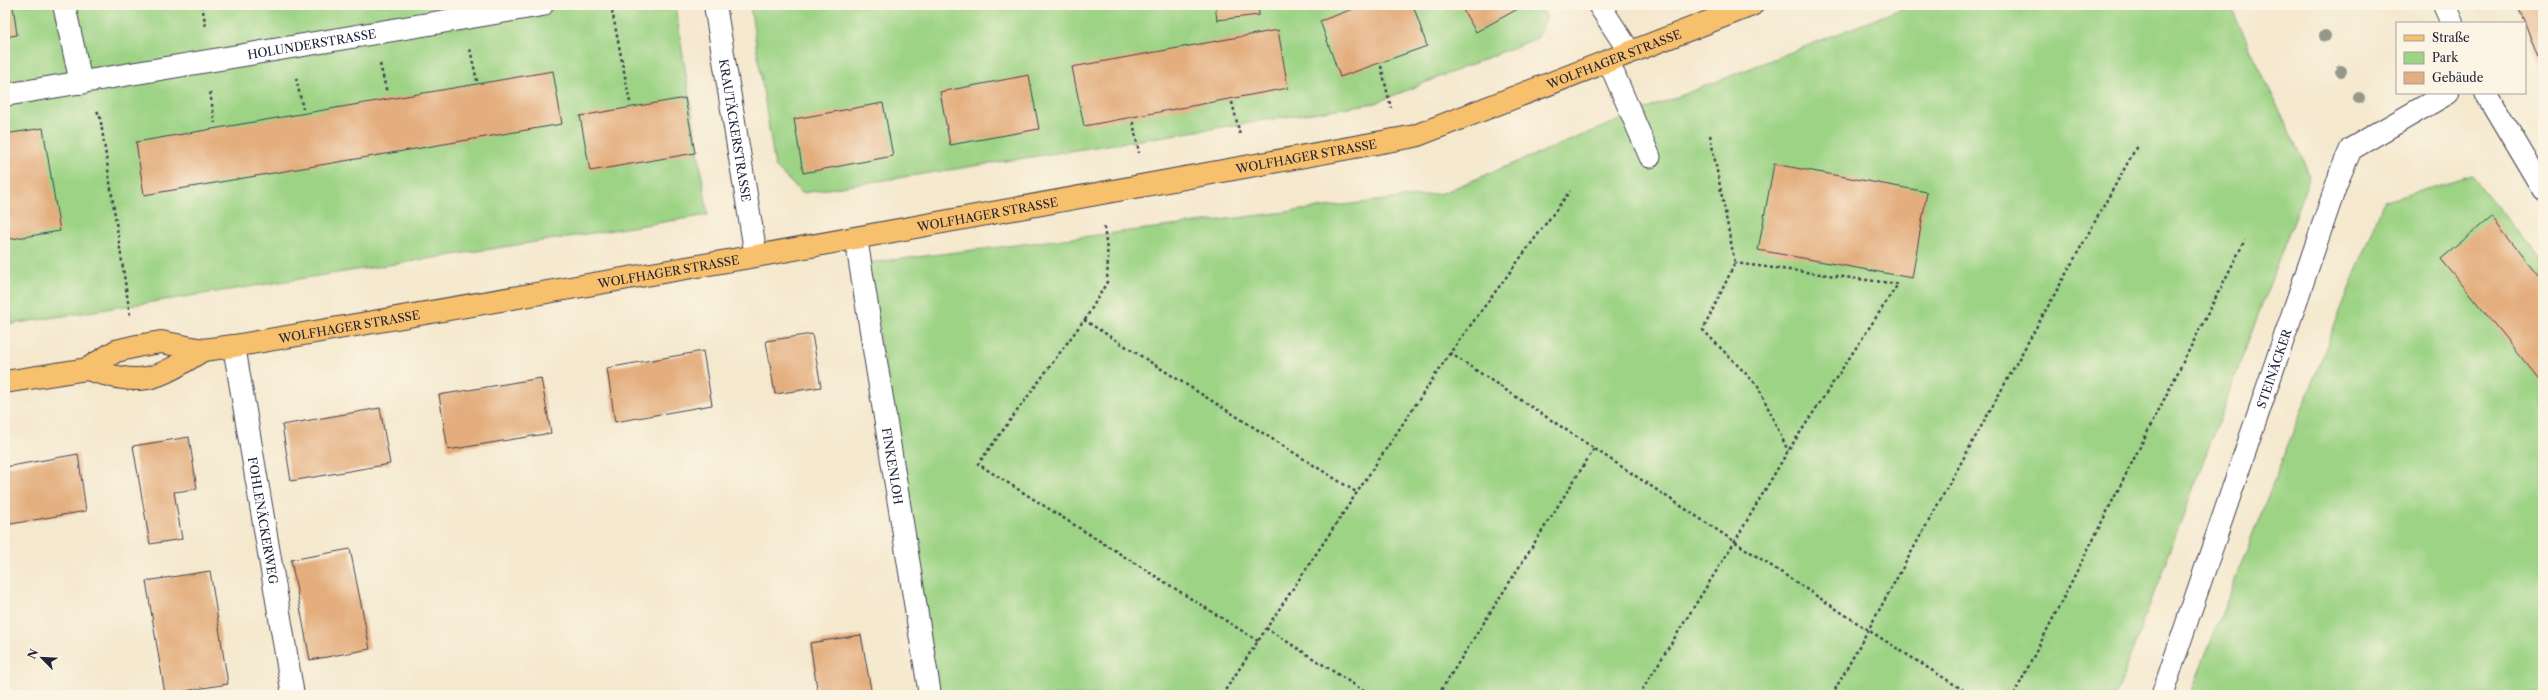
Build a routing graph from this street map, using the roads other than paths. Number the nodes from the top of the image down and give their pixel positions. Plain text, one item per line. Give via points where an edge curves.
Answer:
1 (64, 5) edge
2 (542, 5) edge
3 (715, 5) edge
4 (1598, 5) edge
5 (1752, 5) edge
6 (2444, 5) edge
7 (2452, 22) edge
8 (1629, 51) junction
9 (1608, 60) junction
10 (81, 83) junction
11 (2446, 94) edge
12 (2487, 94) edge
13 (5, 95) edge
14 (1650, 158) dead end
15 (2340, 174) joint
16 (2543, 190) edge
17 (856, 238) junction
18 (756, 256) junction
19 (234, 346) junction
20 (202, 350) junction
21 (87, 369) junction
22 (5, 382) edge
23 (293, 695) edge
24 (930, 695) edge
25 (2162, 695) edge

1 - 10 street
2 - 10 street, HOLUNDERSTRASSE
3 - 18 street, KRAUTÄCKERSTRASSE
4 - 8 street
5 - 8 main road, WOLFHAGER STRASSE
6 - 7 street
8 - 9 main road, WOLFHAGER STRASSE
9 - 14 lane
9 - 17 main road, WOLFHAGER STRASSE via 1415,136
10 - 13 street, HOLUNDERSTRASSE
11 - 15 street, STEINÄCKER via 2351,149
12 - 16 street
15 - 25 lane, STEINÄCKER
17 - 18 main road, WOLFHAGER STRASSE
17 - 24 street, FINKENLOH
18 - 19 main road, WOLFHAGER STRASSE
19 - 20 main road, WOLFHAGER STRASSE
19 - 23 street, FOHLENÄCKERWEG
20 - 21 main road, WOLFHAGER STRASSE via 161,342 116,351
20 - 21 main road, WOLFHAGER STRASSE via 164,374 142,379 118,379
21 - 22 main road, WOLFHAGER STRASSE

